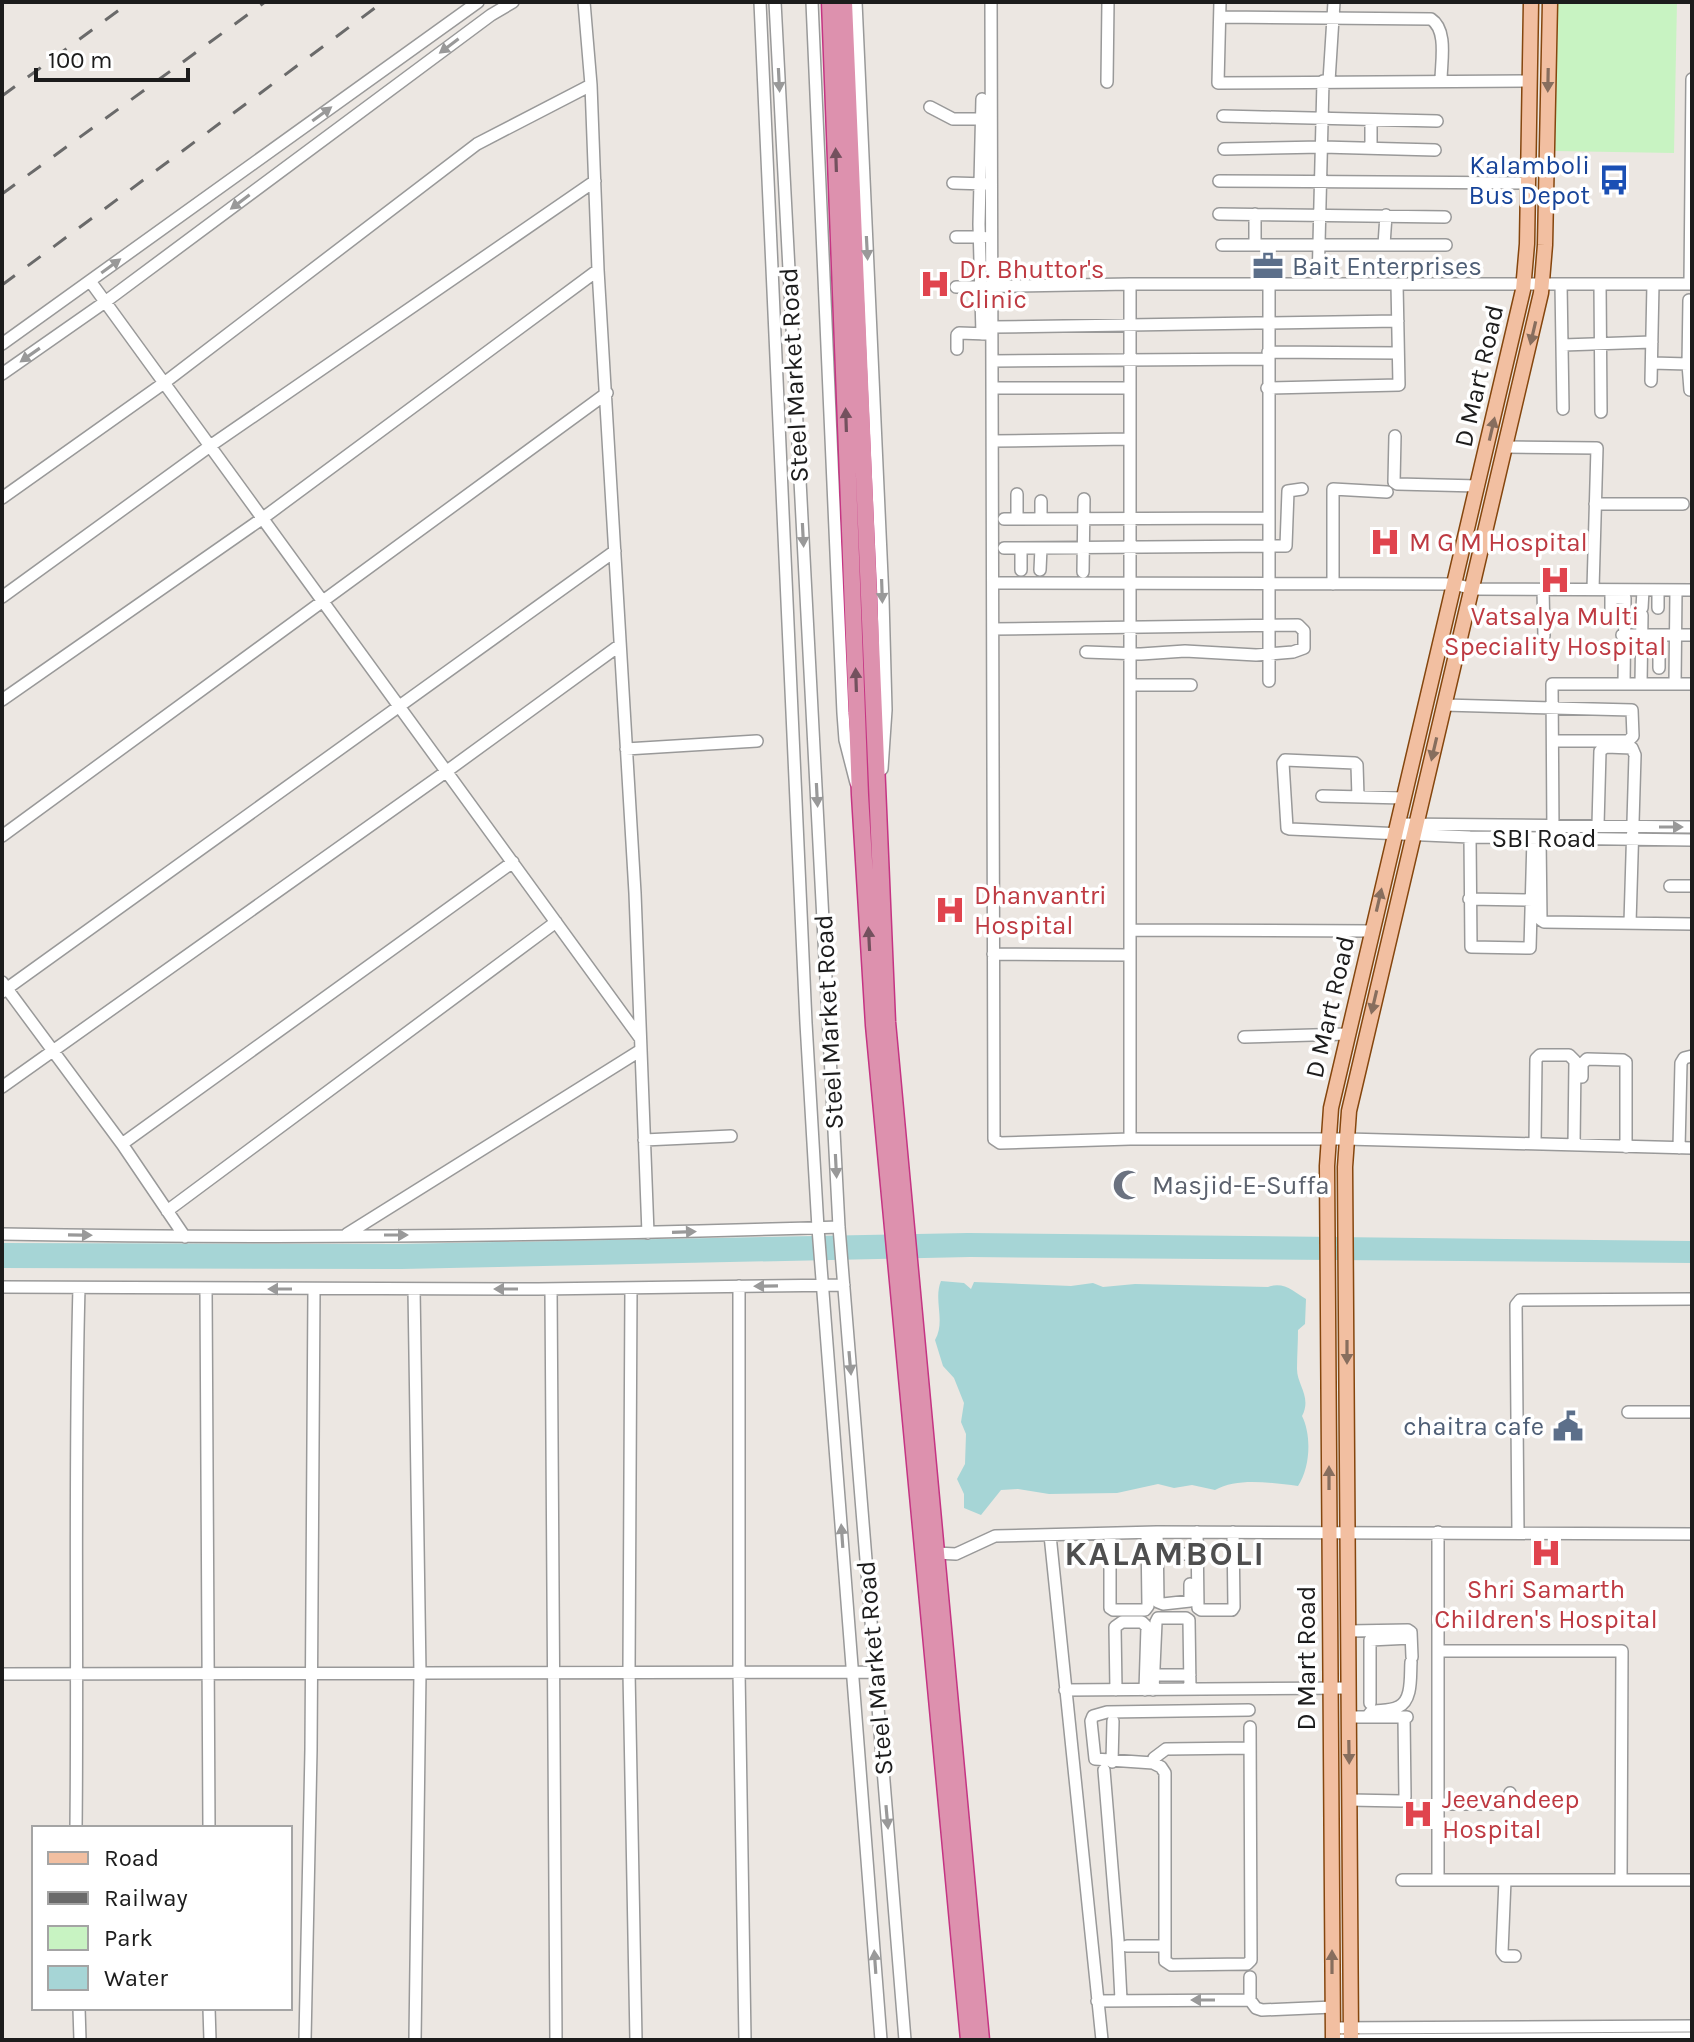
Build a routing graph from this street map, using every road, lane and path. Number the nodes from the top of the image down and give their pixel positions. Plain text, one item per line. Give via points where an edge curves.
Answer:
1 (478, 2) edge
2 (513, 2) edge
3 (584, 2) edge
4 (760, 2) edge
5 (775, 2) edge
6 (812, 2) edge
7 (830, 2) edge
8 (844, 2) edge
9 (856, 2) edge
10 (991, 2) edge
11 (1108, 2) edge
12 (1220, 2) edge
13 (1334, 2) edge
14 (1531, 2) edge
15 (1550, 2) edge
16 (1220, 17) junction
17 (1333, 17) junction
18 (1692, 79) edge
19 (1326, 81) junction
20 (1441, 81) junction
21 (1530, 81) junction
22 (1107, 82) dead end
23 (591, 85) junction
24 (982, 99) dead end
25 (930, 107) dead end
26 (1223, 116) dead end
27 (1323, 117) junction
28 (986, 119) junction
29 (1371, 120) junction
30 (1437, 121) dead end
31 (782, 143) junction
32 (767, 144) junction
33 (1322, 147) junction
34 (1371, 148) junction
35 (1224, 149) dead end
36 (1435, 150) dead end
37 (1529, 152) junction
38 (1547, 152) junction
39 (595, 181) junction
40 (1219, 181) dead end
41 (1321, 181) junction
42 (953, 183) dead end
43 (1528, 183) junction
44 (986, 184) junction
45 (1219, 214) dead end
46 (1255, 214) junction
47 (1320, 214) junction
48 (1691, 214) edge
49 (1386, 215) junction
50 (1445, 217) dead end
51 (979, 236) junction
52 (992, 236) junction
53 (956, 237) dead end
54 (1222, 245) dead end
55 (1255, 245) junction
56 (1319, 245) junction
57 (1384, 245) junction
58 (1446, 245) dead end
59 (1691, 246) edge
60 (598, 270) junction
61 (90, 281) junction
62 (1130, 284) junction
63 (1269, 284) junction
64 (1318, 284) junction
65 (1397, 284) junction
66 (1523, 284) junction
67 (1542, 284) junction
68 (1561, 284) junction
69 (1600, 284) junction
70 (1653, 284) junction
71 (1691, 284) edge
72 (956, 287) dead end
73 (986, 287) junction
74 (790, 297) junction
75 (774, 298) junction
76 (1689, 300) dead end
77 (105, 302) junction
78 (1398, 321) junction
79 (1130, 324) junction
80 (1268, 324) junction
81 (989, 332) junction
82 (1652, 342) junction
83 (2, 344) edge
84 (1601, 344) junction
85 (1563, 345) junction
86 (957, 349) dead end
87 (1398, 353) junction
88 (1268, 355) junction
89 (794, 359) junction
90 (777, 360) junction
91 (1130, 360) junction
92 (992, 361) junction
93 (1652, 363) junction
94 (1688, 364) junction
95 (2, 374) edge
96 (1651, 381) dead end
97 (164, 383) junction
98 (993, 388) junction
99 (1130, 388) junction
100 (1267, 388) junction
101 (1690, 390) dead end
102 (607, 393) junction
103 (1563, 409) dead end
104 (1601, 412) dead end
105 (1395, 436) dead end
106 (1130, 439) junction
107 (993, 441) junction
108 (210, 446) junction
109 (1506, 447) junction
110 (1478, 486) junction
111 (1302, 489) dead end
112 (1387, 492) dead end
113 (1017, 494) dead end
114 (2, 498) edge
115 (1084, 499) dead end
116 (1041, 501) dead end
117 (1595, 504) junction
118 (1683, 504) dead end
119 (263, 518) junction
120 (1268, 518) junction
121 (1004, 519) dead end
122 (1017, 519) junction
123 (1041, 519) junction
124 (1084, 519) junction
125 (1130, 519) junction
126 (1084, 547) junction
127 (1131, 547) junction
128 (1004, 548) dead end
129 (1021, 548) junction
130 (1041, 548) junction
131 (1268, 548) junction
132 (615, 551) junction
133 (1021, 570) dead end
134 (1040, 570) dead end
135 (1083, 572) dead end
136 (993, 583) junction
137 (1130, 584) junction
138 (1268, 584) junction
139 (1333, 584) junction
140 (1454, 584) junction
141 (1473, 589) junction
142 (1543, 589) junction
143 (1593, 589) junction
144 (1692, 590) edge
145 (1611, 593) junction
146 (2, 597) edge
147 (1692, 598) edge
148 (1656, 599) junction
149 (323, 601) junction
150 (1611, 611) dead end
151 (1268, 626) junction
152 (1130, 628) junction
153 (993, 629) junction
154 (1642, 634) junction
155 (1624, 635) junction
156 (1659, 635) junction
157 (1675, 635) junction
158 (1692, 635) edge
159 (1544, 636) dead end
160 (620, 645) junction
161 (1086, 652) dead end
162 (1130, 654) junction
163 (1269, 654) junction
164 (1659, 668) dead end
165 (1692, 675) edge
166 (1269, 681) dead end
167 (1624, 684) junction
168 (1641, 684) junction
169 (1675, 684) junction
170 (1692, 684) edge
171 (1130, 685) junction
172 (1191, 685) dead end
173 (2, 700) edge
174 (1444, 705) junction
175 (399, 706) junction
176 (1552, 707) junction
177 (813, 734) junction
178 (794, 736) junction
179 (757, 741) dead end
180 (1553, 741) junction
181 (626, 749) junction
182 (447, 771) junction
183 (860, 795) junction
184 (1322, 796) dead end
185 (1358, 797) junction
186 (877, 798) junction
187 (1404, 798) junction
188 (1598, 825) junction
189 (1692, 827) edge
190 (1396, 828) junction
191 (1415, 829) junction
192 (1496, 831) junction
193 (1633, 832) junction
194 (1545, 834) junction
195 (2, 836) edge
196 (1470, 837) junction
197 (1692, 840) edge
198 (513, 862) junction
199 (1670, 886) dead end
200 (1692, 886) edge
201 (1469, 899) junction
202 (1532, 900) junction
203 (556, 922) junction
204 (1630, 923) junction
205 (1692, 924) edge
206 (1130, 930) junction
207 (1372, 931) junction
208 (993, 954) junction
209 (1130, 955) junction
210 (4, 988) edge
211 (1347, 1034) junction
212 (1244, 1037) dead end
213 (640, 1044) junction
214 (53, 1051) junction
215 (1692, 1056) edge
216 (2, 1087) edge
217 (1686, 1134) edge
218 (731, 1136) dead end
219 (1130, 1139) junction
220 (1329, 1139) junction
221 (1347, 1139) junction
222 (644, 1140) junction
223 (122, 1144) junction
224 (1535, 1144) junction
225 (1578, 1145) junction
226 (1626, 1147) junction
227 (1686, 1148) edge
228 (167, 1211) junction
229 (898, 1212) junction
230 (839, 1227) junction
231 (818, 1228) junction
232 (648, 1233) junction
233 (2, 1234) edge
234 (346, 1235) junction
235 (185, 1237) junction
236 (822, 1285) junction
237 (844, 1285) junction
238 (739, 1286) junction
239 (2, 1287) edge
240 (79, 1288) junction
241 (631, 1288) junction
242 (905, 1288) junction
243 (206, 1289) junction
244 (314, 1289) junction
245 (414, 1289) junction
246 (551, 1289) junction
247 (1692, 1299) edge
248 (1628, 1412) dead end
249 (1692, 1412) edge
250 (1152, 1532) junction
251 (1194, 1532) junction
252 (1233, 1532) junction
253 (1330, 1532) junction
254 (1348, 1532) junction
255 (1438, 1532) junction
256 (1518, 1532) junction
257 (1110, 1534) junction
258 (1692, 1534) edge
259 (1050, 1535) junction
260 (936, 1553) junction
261 (1158, 1554) junction
262 (1191, 1554) junction
263 (1349, 1631) junction
264 (1411, 1638) junction
265 (1439, 1651) junction
266 (554, 1672) junction
267 (629, 1672) junction
268 (739, 1672) junction
269 (853, 1672) junction
270 (875, 1672) junction
271 (209, 1673) junction
272 (312, 1673) junction
273 (420, 1673) junction
274 (2, 1674) edge
275 (78, 1674) junction
276 (1154, 1675) junction
277 (1190, 1675) junction
278 (1349, 1688) junction
279 (1190, 1689) junction
280 (1249, 1689) junction
281 (1331, 1689) junction
282 (1065, 1690) junction
283 (1116, 1690) junction
284 (1149, 1690) junction
285 (1370, 1703) dead end
286 (1349, 1717) junction
287 (1367, 1717) junction
288 (1249, 1719) junction
289 (1113, 1721) dead end
290 (1250, 1748) junction
291 (1072, 1763) junction
292 (1092, 1763) dead end
293 (1153, 1763) junction
294 (1108, 1766) junction
295 (1510, 1793) dead end
296 (1350, 1800) junction
297 (1438, 1804) junction
298 (76, 1826) edge
299 (209, 1826) edge
300 (1402, 1880) dead end
301 (1438, 1880) junction
302 (1505, 1880) junction
303 (1621, 1880) junction
304 (1692, 1880) edge
305 (1127, 1946) dead end
306 (1165, 1946) junction
307 (1515, 1956) dead end
308 (1250, 1977) dead end
309 (1121, 2000) junction
310 (1250, 2000) junction
311 (1097, 2001) junction
312 (1333, 2007) junction
313 (79, 2010) edge
314 (209, 2010) edge
315 (1692, 2026) edge
316 (1581, 2035) edge
317 (1333, 2036) edge
318 (1351, 2036) edge
319 (1692, 2038) edge
320 (80, 2040) edge
321 (210, 2040) edge
322 (305, 2040) edge
323 (415, 2040) edge
324 (556, 2040) edge
325 (636, 2040) edge
326 (745, 2040) edge
327 (881, 2040) edge
328 (905, 2040) edge
329 (969, 2040) edge
330 (981, 2040) edge
331 (1102, 2040) edge

61 -> 1 street
2 -> 77 street
3 - 23 street
4 - 32 street, Steel Market Road
5 -> 31 street, Steel Market Road
6 - 183 street via 843,713
183 -> 7 highway
8 - 186 highway
9 -> 186 street via 886,710
10 - 28 street
11 - 22 street
12 - 16 street
13 - 17 street
14 - 21 main road, D Mart Road
15 -> 38 main road, D Mart Road
16 - 17 street
16 - 19 street via 1218,83
17 - 19 street
17 - 20 street via 1431,19 1441,32
18 - 48 street
19 - 20 street
19 - 27 street
20 - 21 street
21 - 37 main road, D Mart Road
23 - 39 street
23 - 97 street via 477,144
24 - 28 street
25 - 28 street via 953,119
26 - 27 street
27 - 29 street
27 - 33 street
28 - 44 street
29 - 30 street
29 - 34 street
31 - 32 street
31 - 74 street, Steel Market Road
32 - 75 street, Steel Market Road
33 - 34 street
33 - 35 street
33 - 41 street
34 - 36 street
37 - 38 street
37 - 43 main road, D Mart Road
38 - 67 main road, D Mart Road
39 - 60 street
39 - 108 street
40 - 41 street
41 - 43 street
41 - 47 street
42 - 44 street
43 - 66 main road, D Mart Road
44 - 51 street
44 - 52 street
45 - 46 street
46 - 47 street
46 - 55 street
47 - 49 street
47 - 56 street
48 - 59 street
49 - 50 street
49 - 57 street
51 - 52 street
51 - 53 street
51 - 73 street
52 - 73 street
54 - 55 street
55 - 56 street
56 - 57 street
56 - 64 street
57 - 58 street
59 - 71 street
60 - 102 street
60 - 119 street
61 - 77 street
61 - 83 street
62 - 63 street
62 - 73 street
62 - 79 street
63 - 64 street
63 - 80 street
64 - 65 street
65 - 66 street
65 - 78 street
66 - 67 street
110 -> 66 main road, D Mart Road
67 - 68 street
67 -> 109 main road, D Mart Road
68 - 69 street
68 - 85 street
69 - 70 street
69 - 84 street
70 - 71 street
70 - 82 street
72 - 73 street
73 - 81 street
74 - 75 street
74 - 89 street, Steel Market Road
75 - 90 street, Steel Market Road
76 - 94 street
77 -> 95 street
77 - 97 street
78 - 80 street
78 - 87 street
79 - 80 street
79 - 81 street
79 - 91 street
80 - 88 street
81 - 86 street via 959,333
81 - 92 street
82 - 84 street
82 - 93 street
84 - 85 street
84 - 104 street
85 - 103 street
87 - 88 street
87 - 100 street via 1399,385
88 - 91 street
88 - 100 street
89 - 90 street
89 -> 177 street, Steel Market Road
90 - 178 street, Steel Market Road
91 - 92 street
91 - 99 street
92 - 98 street
93 - 94 street
93 - 96 street
94 - 101 street
97 - 108 street
97 - 114 street
98 - 99 street
98 - 107 street
99 - 106 street
100 - 120 street
102 - 132 street
102 - 149 street
105 - 110 street via 1397,484
106 - 107 street
106 - 125 street
107 - 136 street
108 - 119 street
108 - 146 street
109 - 117 street via 1597,448
109 - 141 main road, D Mart Road
110 - 140 main road, D Mart Road
111 - 131 street via 1288,491 1286,546
112 - 139 street via 1333,489
113 - 122 street
115 - 124 street
116 - 123 street
117 - 118 street
117 - 143 street
119 - 149 street
119 - 173 street
120 - 125 street
120 - 131 street
121 - 122 street
122 - 123 street
123 - 124 street
124 - 125 street
124 - 126 street
125 - 127 street
126 - 127 street
126 - 130 street
126 - 135 street
127 - 131 street
127 - 137 street
128 - 129 street
129 - 130 street
129 - 133 street
130 - 134 street
131 - 138 street
132 - 160 street
132 - 175 street
136 - 137 street
136 - 153 street
137 - 138 street
137 - 152 street
138 - 139 street
138 - 151 street
139 - 140 street
140 - 141 street
140 - 187 main road, D Mart Road
141 - 142 street
141 - 174 main road, D Mart Road
142 - 143 street
142 - 159 street
143 - 145 street
144 - 148 street
145 - 148 street
145 - 150 street
145 - 155 street via 1625,598
147 - 148 street
148 - 154 street
148 - 157 street
149 - 175 street
149 - 195 street
151 - 152 street
151 - 163 street
151 - 163 street via 1298,625 1304,631 1302,650
152 - 153 street
152 - 162 street
153 - 208 street
154 - 155 street
154 - 156 street
154 - 168 street
155 - 167 street
156 - 157 street
156 - 164 street
157 - 158 street
157 - 169 street
160 - 181 street
160 - 182 street
161 - 162 street
162 - 163 street
162 - 171 street
163 - 166 street
165 - 170 street
167 - 168 street
167 - 176 street via 1552,684
168 - 169 street
169 - 170 street
171 - 172 street
171 - 206 street
174 - 176 street
174 -> 191 main road, D Mart Road
175 - 182 street
175 - 210 street
176 - 180 street
176 - 180 street via 1633,712 1633,736 1628,741
177 - 178 street
177 -> 230 street, Steel Market Road
178 - 231 street, Steel Market Road
179 - 181 street
180 - 194 street
181 - 213 street
182 - 198 street
182 - 214 street
229 -> 183 highway via 874,1025
184 - 185 street
185 - 187 street
185 - 190 street, SBI Road via 1355,763 1283,763 1287,828
186 - 229 highway
187 - 190 main road, D Mart Road
188 - 193 street, SBI Road
188 - 193 street via 1600,751 1629,747 1635,755
188 - 194 street, SBI Road
193 -> 189 street, SBI Road
190 - 191 street, SBI Road
207 -> 190 main road, D Mart Road
191 - 192 street, SBI Road
191 - 196 street, SBI Road
191 -> 221 main road, D Mart Road via 1356,1075
192 - 194 street, SBI Road
192 - 194 street, SBI Road
192 - 196 street, SBI Road
193 - 194 street, SBI Road
193 - 197 street, SBI Road
193 - 204 street
194 - 202 street
194 - 204 street via 1541,920
196 - 201 street
198 - 203 street
198 - 223 street
199 - 200 street
201 - 202 street
201 - 202 street via 1471,947 1530,948
203 - 213 street
203 - 228 street
204 - 205 street
206 - 207 street
206 - 209 street
207 - 211 main road, D Mart Road
208 - 209 street
208 - 219 street via 994,1139
209 - 219 street
210 - 214 street
211 - 212 street
211 - 220 main road, D Mart Road
213 - 222 street
213 - 234 street
214 - 216 street
214 - 223 street
215 - 217 street via 1681,1063
217 - 227 street
218 - 222 street
219 - 220 street
220 - 221 street
253 -> 220 main road, D Mart Road
221 - 224 street
221 -> 254 main road, D Mart Road
222 - 232 street
223 - 228 street
224 - 225 street
224 - 225 street via 1536,1059 1569,1055 1575,1061
225 - 226 street
225 - 226 street via 1582,1064 1587,1059 1611,1059 1627,1066
226 - 227 street
228 - 235 street
229 - 242 highway
230 - 231 street
230 - 237 street, Steel Market Road
232 -> 231 street
231 - 236 street, Steel Market Road
234 -> 232 street
233 -> 235 street
234 - 235 street
236 - 237 street
236 -> 238 street
269 -> 236 street, Steel Market Road
237 -> 270 street, Steel Market Road
238 - 241 street
238 - 268 street
239 - 240 street
240 - 243 street
240 - 275 street
241 - 246 street
241 - 267 street
242 - 260 highway
242 - 329 highway
244 -> 243 street
243 - 271 street
244 - 245 street
244 - 272 street
246 -> 245 street
245 - 273 street
246 - 266 street
247 - 256 street via 1520,1300 1516,1305
248 - 249 street
250 - 251 street
250 - 257 street
250 - 257 street via 1145,1610 1110,1608
250 - 261 street
251 - 252 street
251 - 252 street via 1198,1608 1232,1610
251 - 262 street
252 - 253 street
253 - 254 street
253 - 281 main road, D Mart Road
254 - 255 street
254 - 263 main road, D Mart Road
255 - 256 street
255 - 265 street
256 - 258 street
257 - 259 street
259 - 260 street via 995,1536 956,1554
259 - 282 street
260 - 330 highway
261 - 262 street
261 - 262 street via 1158,1602 1163,1604 1190,1601
263 - 264 street via 1408,1630
263 - 278 main road, D Mart Road
264 - 285 street via 1370,1640
264 - 287 street via 1410,1687 1404,1703
265 - 297 street
265 - 303 street via 1622,1651
266 - 267 street
266 - 273 street
266 - 324 street
267 - 268 street
267 - 325 street
268 - 269 street
268 - 326 street
269 - 270 street
327 -> 269 street, Steel Market Road
270 -> 328 street, Steel Market Road
271 - 272 street
271 - 275 street
271 - 299 street
272 - 273 street
272 - 322 street
273 - 323 street
274 - 275 street
275 - 298 street
276 - 277 street
276 - 277 street via 1158,1618 1189,1620
276 - 284 street
277 - 279 street
278 - 281 street
278 - 286 main road, D Mart Road
279 - 280 street
279 - 284 street
280 - 281 street
280 - 288 street
312 -> 281 main road, D Mart Road
282 - 283 street
282 - 291 street
283 - 284 street
283 - 284 street via 1115,1627 1122,1622 1147,1627
286 - 287 street
286 -> 296 main road, D Mart Road
287 - 296 street via 1405,1717 1405,1797
288 - 290 street
288 - 294 street via 1097,1714 1091,1721 1093,1753
289 - 294 street
290 - 293 street via 1166,1749
290 - 306 street via 1251,1960 1171,1965 1165,1961
291 - 292 street
291 - 311 street
293 - 294 street
293 - 306 street via 1165,1773
294 - 309 street
295 - 297 street via 1508,1804
296 - 318 main road, D Mart Road
297 - 301 street
300 - 301 street
301 - 302 street
302 - 303 street
302 - 307 street via 1502,1952
303 - 304 street
305 - 306 street
308 - 310 street
310 -> 309 street
309 - 311 street
310 - 312 street via 1262,2010
311 - 331 street
312 - 317 main road, D Mart Road
313 - 320 street
314 - 321 street
315 - 316 street
316 - 318 street
316 - 319 street
317 - 318 street

